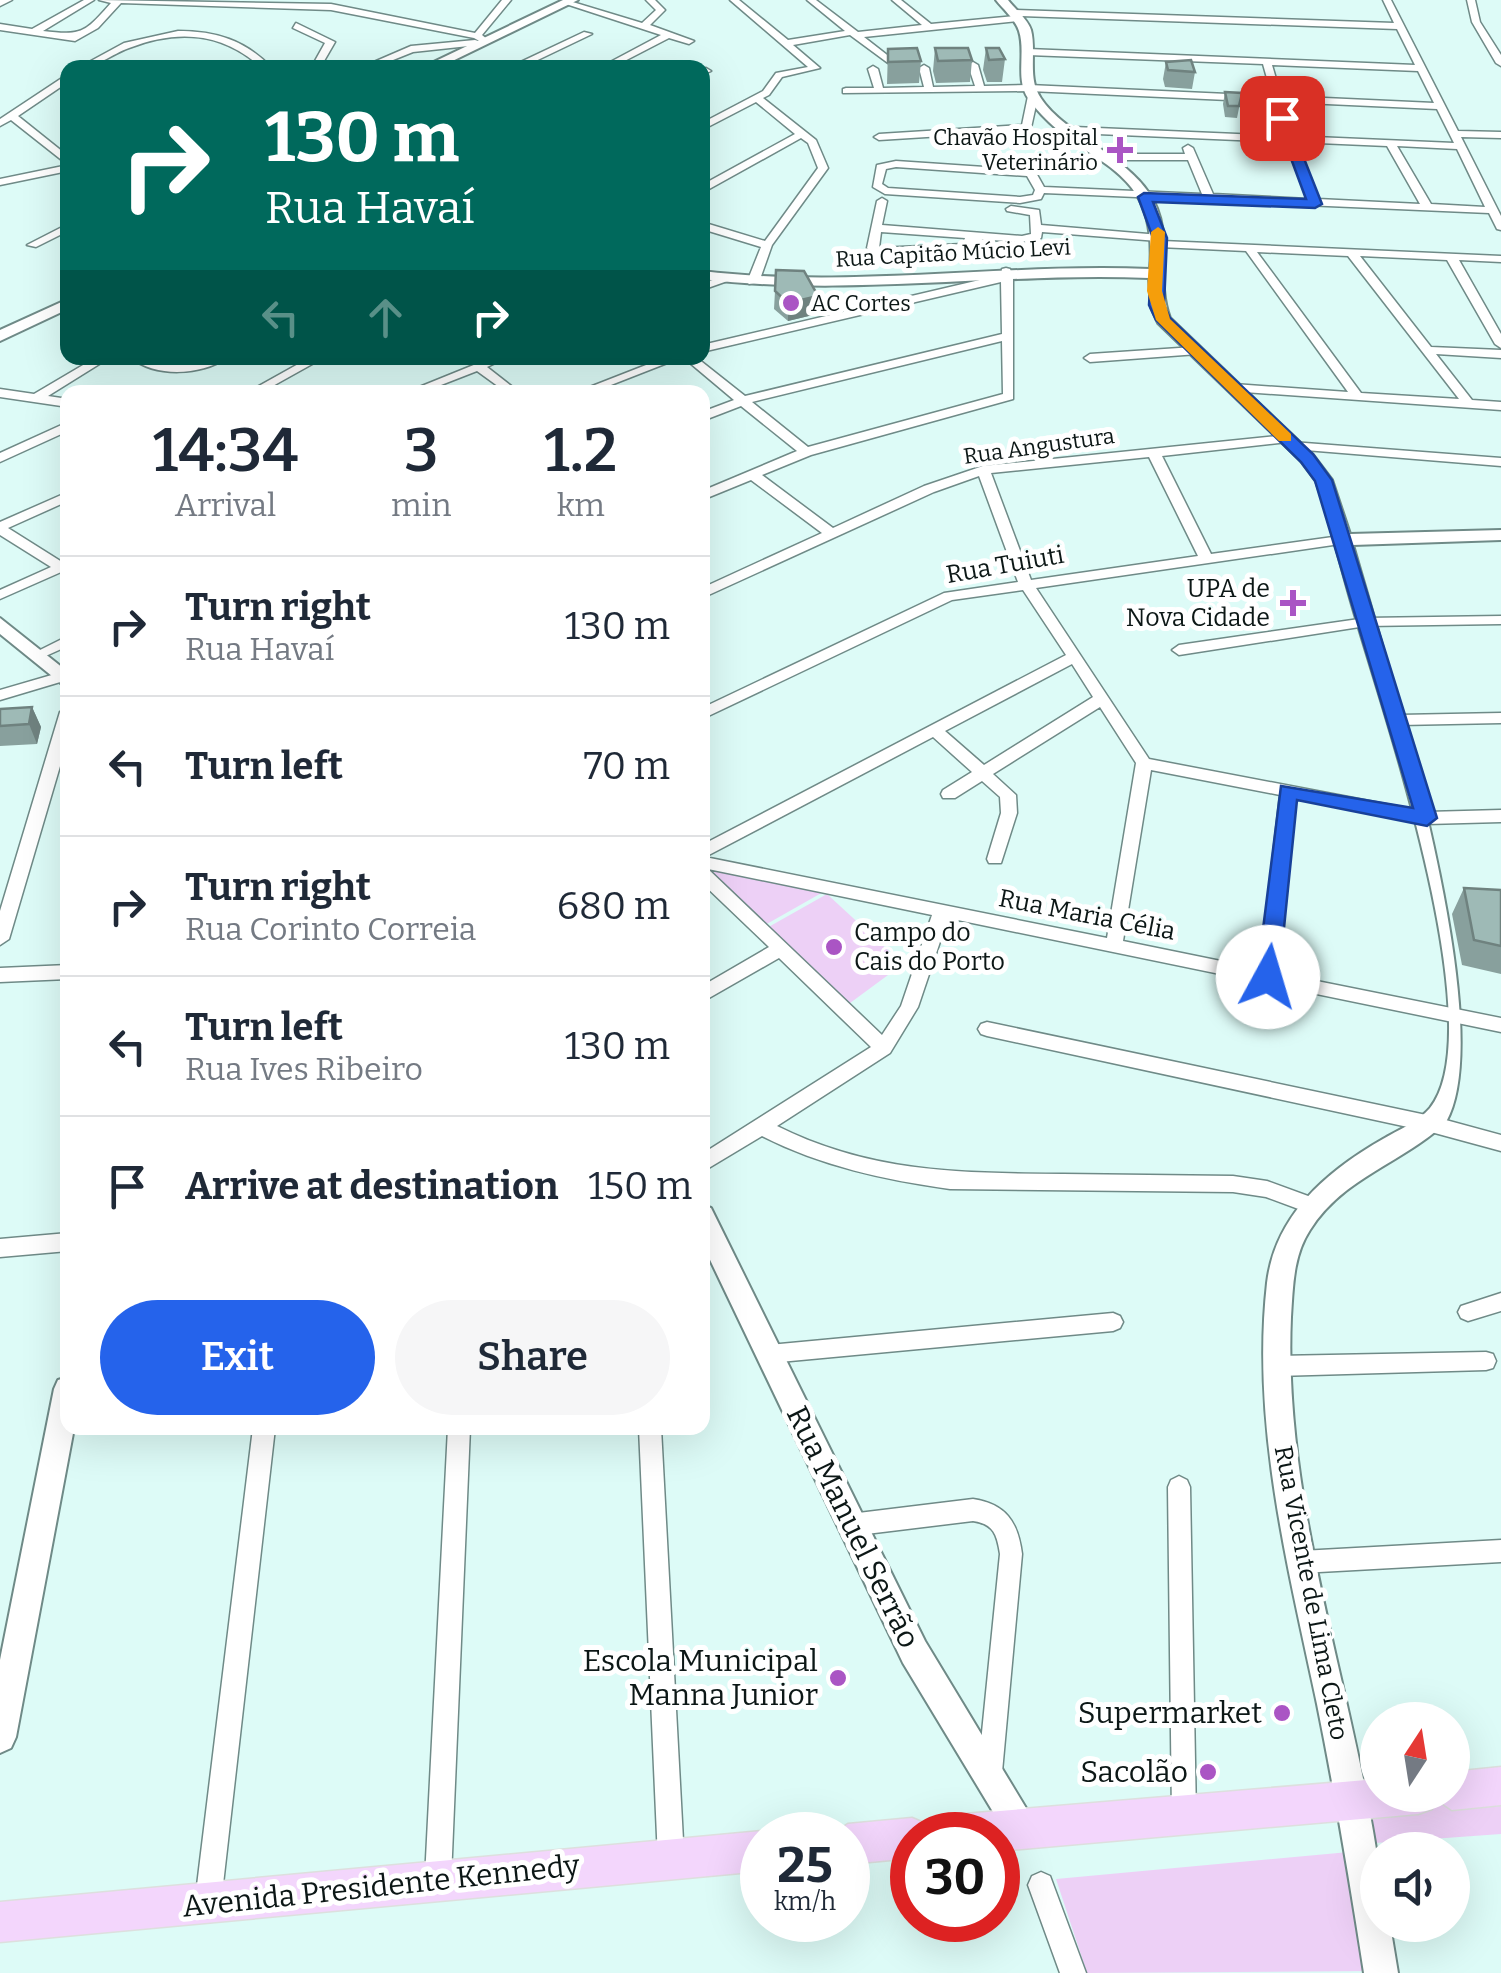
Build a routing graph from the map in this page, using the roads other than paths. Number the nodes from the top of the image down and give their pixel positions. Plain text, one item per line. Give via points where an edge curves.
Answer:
1 (8, 0) edge
2 (90, 0) edge
3 (103, 0) edge
4 (281, 0) edge
5 (486, 0) edge
6 (650, 0) edge
7 (734, 0) edge
8 (811, 0) edge
9 (896, 0) edge
10 (1387, 0) edge
11 (1472, 0) edge
12 (570, 1) edge
13 (117, 2) edge
14 (505, 2) edge
15 (0, 3) edge
16 (186, 3) edge
17 (264, 4) junction
18 (1011, 10) edge
19 (0, 26) edge
20 (296, 26) dead end
21 (644, 26) junction
22 (927, 26) junction
23 (1399, 26) junction
24 (32, 33) junction
25 (854, 33) junction
26 (586, 34) dead end
27 (669, 34) junction
28 (479, 40) junction
29 (689, 41) dead end
30 (788, 43) junction
31 (1028, 52) junction
32 (99, 60) edge
33 (259, 60) edge
34 (320, 60) edge
35 (385, 60) edge
36 (444, 60) edge
37 (529, 60) edge
38 (619, 60) edge
39 (888, 60) edge
40 (1267, 62) junction
41 (1501, 64) edge
42 (972, 65) edge
43 (873, 68) dead end
44 (924, 68) edge
45 (1421, 68) junction
46 (60, 82) edge
47 (929, 88) junction
48 (980, 88) junction
49 (878, 90) junction
50 (846, 91) dead end
51 (1031, 92) junction
52 (757, 98) junction
53 (1276, 98) junction
54 (1439, 106) junction
55 (12, 115) junction
56 (0, 123) edge
57 (710, 123) edge
58 (1026, 128) junction
59 (1074, 130) junction
60 (802, 134) junction
61 (1182, 134) junction
62 (1454, 134) junction
63 (1501, 136) edge
64 (879, 137) dead end
65 (1288, 138) junction
66 (1390, 142) junction
67 (1023, 144) dead end
68 (1460, 146) junction
69 (1111, 157) junction
70 (1192, 157) junction
71 (60, 158) edge
72 (60, 167) edge
73 (0, 182) edge
74 (710, 186) edge
75 (1040, 190) junction
76 (1144, 197) junction
77 (866, 200) dead end
78 (1210, 200) junction
79 (882, 201) junction
80 (1315, 204) junction
81 (1427, 207) junction
82 (1492, 210) junction
83 (710, 227) edge
84 (1501, 227) edge
85 (874, 228) junction
86 (1038, 228) junction
87 (60, 231) edge
88 (972, 235) junction
89 (1159, 241) junction
90 (32, 244) dead end
91 (767, 245) junction
92 (1249, 248) junction
93 (1352, 252) junction
94 (1452, 257) junction
95 (1501, 259) edge
96 (1007, 274) junction
97 (1155, 274) junction
98 (710, 276) edge
99 (728, 279) junction
100 (753, 282) junction
101 (710, 285) edge
102 (60, 307) edge
103 (0, 336) edge
104 (1006, 336) junction
105 (710, 343) edge
106 (1501, 344) edge
107 (1426, 350) junction
108 (1194, 351) junction
109 (1501, 354) edge
110 (1090, 358) dead end
111 (91, 365) edge
112 (156, 365) edge
113 (198, 365) edge
114 (304, 365) edge
115 (480, 365) edge
116 (655, 365) edge
117 (699, 365) edge
118 (477, 366) junction
119 (267, 385) edge
120 (430, 385) edge
121 (503, 385) edge
122 (602, 385) edge
123 (1234, 388) junction
124 (0, 393) edge
125 (1356, 395) junction
126 (36, 398) junction
127 (744, 400) junction
128 (60, 402) edge
129 (1468, 403) junction
130 (1501, 406) edge
131 (710, 414) edge
132 (60, 430) edge
133 (1290, 442) junction
134 (1153, 451) junction
135 (806, 452) junction
136 (0, 458) edge
137 (1501, 462) edge
138 (984, 470) junction
139 (752, 474) junction
140 (710, 492) edge
141 (60, 500) edge
142 (0, 528) edge
143 (832, 534) junction
144 (1501, 534) edge
145 (1340, 540) junction
146 (1206, 558) junction
147 (60, 563) edge
148 (60, 567) edge
149 (1025, 582) junction
150 (710, 590) edge
151 (0, 594) edge
152 (1501, 620) edge
153 (1366, 622) junction
154 (0, 624) edge
155 (60, 644) edge
156 (1179, 650) dead end
157 (39, 654) junction
158 (1072, 658) junction
159 (60, 675) edge
160 (60, 681) edge
161 (0, 695) edge
162 (1100, 700) junction
163 (710, 710) edge
164 (1501, 718) edge
165 (1400, 720) junction
166 (935, 731) junction
167 (60, 752) edge
168 (1144, 763) junction
169 (984, 772) junction
170 (1288, 791) junction
171 (949, 794) dead end
172 (1501, 816) edge
173 (1427, 818) junction
174 (710, 848) edge
175 (995, 859) dead end
176 (710, 864) edge
177 (710, 881) edge
178 (942, 911) junction
179 (0, 939) edge
180 (1114, 946) junction
181 (780, 949) junction
182 (60, 972) edge
183 (0, 975) edge
184 (1268, 977) junction
185 (710, 990) edge
186 (1461, 1016) junction
187 (1501, 1024) edge
188 (987, 1029) dead end
189 (884, 1048) junction
190 (1431, 1124) junction
191 (760, 1126) junction
192 (1501, 1143) edge
193 (710, 1159) edge
194 (1312, 1206) junction
195 (710, 1231) edge
196 (60, 1243) edge
197 (0, 1248) edge
198 (1501, 1302) edge
199 (1468, 1312) dead end
200 (1113, 1322) dead end
201 (768, 1354) junction
202 (1486, 1361) dead end
203 (1277, 1366) junction
204 (60, 1430) edge
205 (263, 1435) edge
206 (459, 1435) edge
207 (650, 1435) edge
208 (1179, 1486) dead end
209 (850, 1525) junction
210 (1501, 1551) edge
211 (1302, 1562) junction
212 (0, 1737) edge
213 (989, 1777) junction
214 (1501, 1786) edge
215 (1470, 1790) edge
216 (1360, 1801) edge
217 (1353, 1802) junction
218 (1184, 1816) junction
219 (1021, 1829) joint
220 (740, 1853) edge
221 (671, 1859) junction
222 (438, 1878) junction
223 (1041, 1886) dead end
224 (208, 1903) junction
225 (0, 1922) edge
226 (1073, 1973) edge
227 (1381, 1973) edge

1 - 15 street
2 - 24 street
3 - 13 street
4 - 17 street
5 - 14 street
6 - 21 street via 661,10
7 - 30 street
8 - 25 street
9 - 22 street
10 - 23 street
11 - 41 street via 1476,22
12 - 21 street
12 - 28 main road
13 - 16 street
13 - 24 street via 75,38
14 - 28 street
16 - 17 street
17 - 28 street via 353,9
18 - 22 street
18 - 23 street
18 - 31 main road via 1026,28
19 - 24 street
20 - 34 street via 330,42
21 - 27 street
22 - 25 street
23 - 45 street
25 - 30 street
25 - 39 street
26 - 37 street
27 - 29 street
27 - 38 street
28 - 35 street
28 - 36 main road
30 - 52 street via 816,67 786,74
31 - 40 street
31 - 51 main road
32 - 33 street via 138,40 191,34 238,42
40 - 45 street
40 - 53 street
42 - 48 street
43 - 49 street
44 - 47 street
45 - 54 street
46 - 55 street
47 - 48 street
47 - 49 street
48 - 51 street
49 - 50 street
51 - 53 street
51 - 58 street
51 - 59 main road
52 - 57 street
52 - 60 street
53 - 54 street
53 - 65 street
54 - 62 street
55 - 56 street
55 - 71 street
58 - 64 street
58 - 67 street
59 - 61 street
59 - 69 main road
60 - 74 street
60 - 91 street via 820,152 823,168
61 - 65 street
61 - 70 street
62 - 63 street
62 - 68 street
65 - 66 street
65 - 80 street
66 - 68 street
66 - 81 street
68 - 82 street
69 - 70 street
69 - 76 main road
70 - 78 street
72 - 73 street
75 - 75 street via 1031,173 896,164 881,167 877,185 885,192 1020,200
75 - 76 street
76 - 78 street
76 - 89 main road
77 - 79 street
78 - 80 street
79 - 85 street
79 - 86 street via 1028,210 1036,214
80 - 81 street
81 - 82 street
82 - 84 street
83 - 91 street
85 - 88 street
85 - 88 street via 872,248 881,251 963,248 972,244
86 - 88 street via 1028,239
86 - 89 street
87 - 90 street
89 - 92 street
89 - 97 main road
91 - 100 street
92 - 93 street
92 - 125 street
93 - 94 street
93 - 107 street
94 - 95 street
94 - 106 street
96 - 97 main road, Rua Capitão Múcio Levi
96 - 100 main road, Rua Capitão Múcio Levi
96 - 104 street
96 - 105 street
97 - 108 main road via 1163,320
98 - 99 main road, Rua Capitão Múcio Levi
99 - 100 main road, Rua Capitão Múcio Levi
99 - 101 street
102 - 103 main road
104 - 127 street
104 - 135 street via 1011,390 1001,400
107 - 109 street
107 - 129 street
108 - 110 street
108 - 123 main road
111 - 126 street
112 - 113 street
114 - 119 street
115 - 118 street
116 - 122 street
117 - 127 street
118 - 120 street
118 - 121 street
123 - 125 street
123 - 133 main road
124 - 126 street
125 - 129 street
126 - 128 street
127 - 131 street
127 - 135 street
129 - 130 street
132 - 136 street
133 - 134 street, Rua Angustura
133 - 137 street, Rua Angustura
133 - 145 main road via 1324,480
134 - 138 street, Rua Angustura
134 - 146 street
135 - 139 street
138 - 143 street, Rua Angustura
138 - 149 street
139 - 140 street
139 - 143 street
141 - 142 street
142 - 147 street
143 - 150 street, Rua Angustura
144 - 145 main road
145 - 146 street, Rua Tuiuti
145 - 153 main road
146 - 149 street, Rua Tuiuti
148 - 151 street
149 - 158 street
149 - 163 street, Rua Tuiuti via 925,605
152 - 153 street
153 - 156 street
153 - 165 main road
154 - 157 main road
155 - 157 street
157 - 159 main road
158 - 162 street
158 - 166 street
160 - 161 street
162 - 168 street
162 - 169 street
164 - 165 street
165 - 173 main road
166 - 169 street
166 - 174 street
167 - 179 street
168 - 170 street
168 - 180 street
169 - 171 street
169 - 175 street via 1010,802
170 - 173 street
170 - 184 street
172 - 173 street
173 - 186 main road
176 - 178 street, Rua Maria Célia
177 - 181 street
178 - 180 street, Rua Maria Célia
178 - 189 street via 909,1007
180 - 184 street, Rua Maria Célia
181 - 185 street
181 - 189 street
182 - 183 street
184 - 186 street, Rua Maria Célia
186 - 187 street, Rua Maria Célia
186 - 190 main road via 1460,1068
188 - 190 street
189 - 191 street
190 - 192 street
190 - 194 main road, Rua Vicente de Lima Cleto via 1362,1164
191 - 193 street
191 - 194 street via 914,1177 1233,1184
194 - 203 main road, Rua Vicente de Lima Cleto via 1284,1255
195 - 201 main road, Rua Manuel Serrão
196 - 197 street
198 - 199 street
200 - 201 street
201 - 209 main road, Rua Manuel Serrão
202 - 203 street
203 - 211 main road, Rua Vicente de Lima Cleto via 1282,1456
204 - 212 main road
205 - 224 street
206 - 222 street
207 - 221 street
208 - 218 street
209 - 213 main road, Rua Manuel Serrão via 920,1664
209 - 213 street via 973,1510 1003,1521 1011,1554
210 - 211 street
211 - 217 main road, Rua Vicente de Lima Cleto
213 - 219 main road, Rua Manuel Serrão
214 - 215 main road
216 - 217 main road
217 - 218 main road
217 - 227 main road, Rua Vicente de Lima Cleto
218 - 219 main road
220 - 221 main road, Avenida Presidente Kennedy
221 - 222 main road, Avenida Presidente Kennedy
222 - 224 main road, Avenida Presidente Kennedy
223 - 226 street
224 - 225 main road, Avenida Presidente Kennedy

